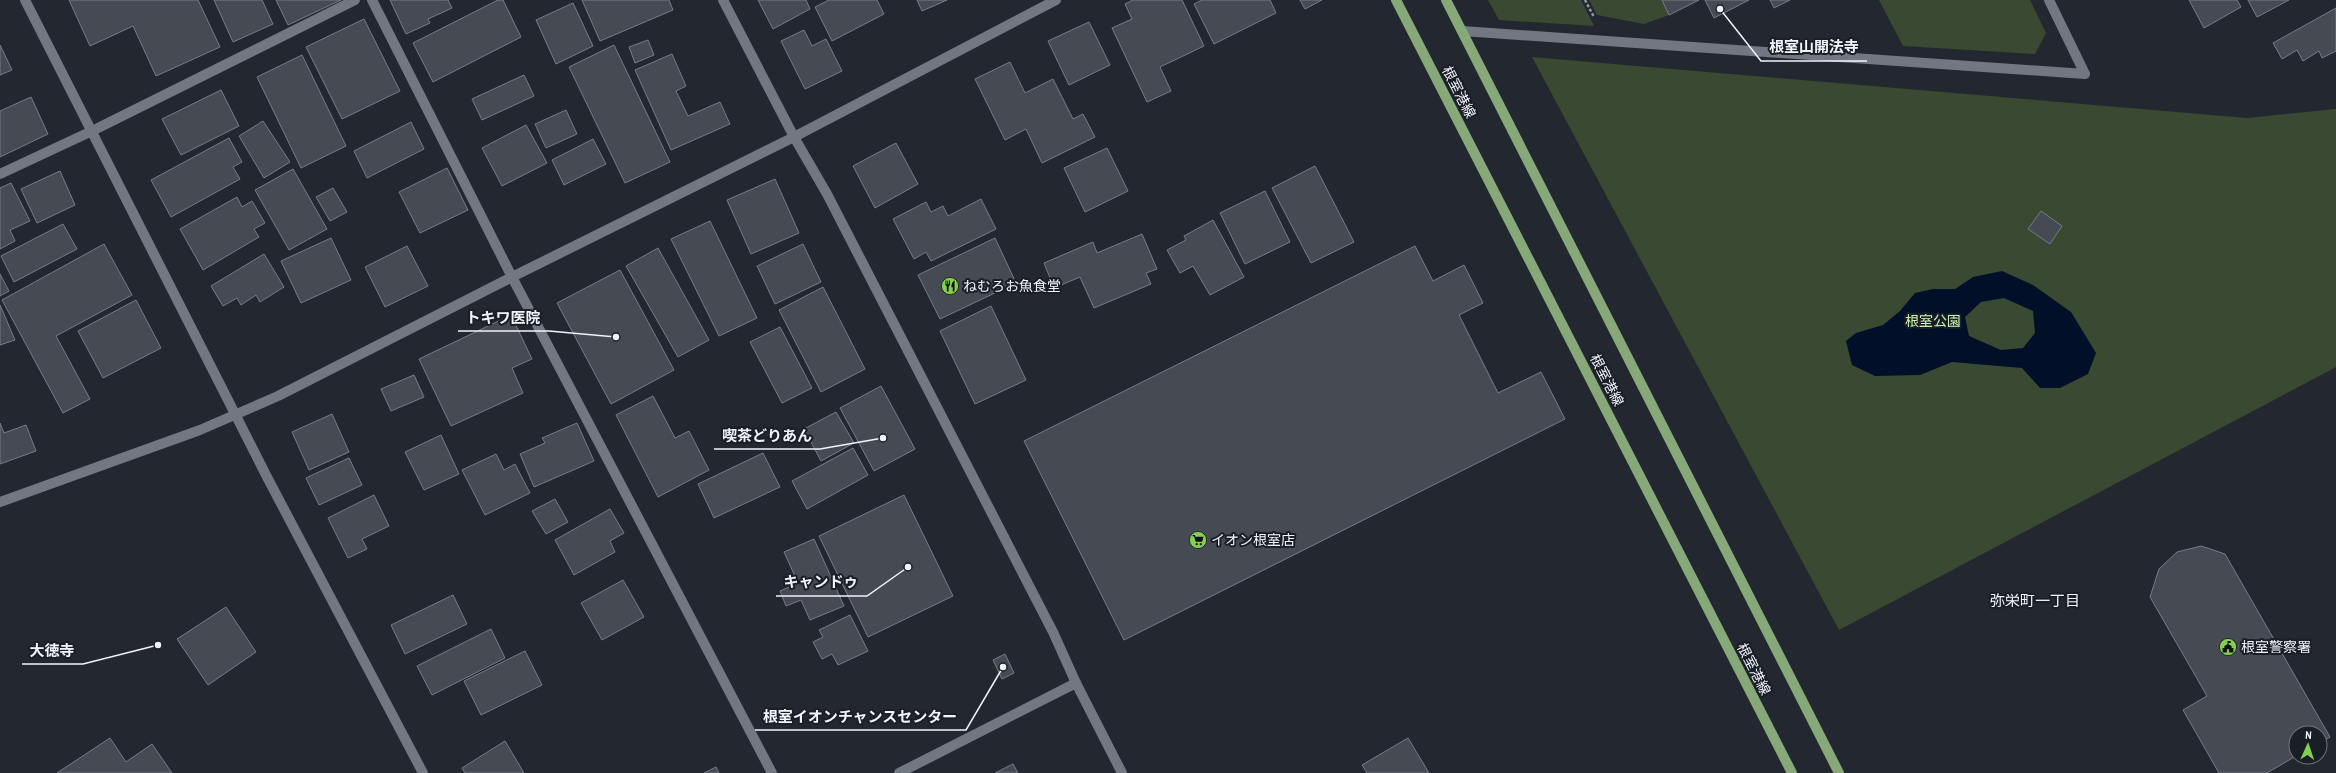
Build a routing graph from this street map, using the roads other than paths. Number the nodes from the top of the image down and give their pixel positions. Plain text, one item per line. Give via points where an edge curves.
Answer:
1 (25, 0) edge
2 (355, 0) edge
3 (372, 0) edge
4 (723, 0) edge
5 (1056, 0) edge
6 (1396, 0) edge
7 (1446, 0) edge
8 (2049, 0) edge
9 (1462, 31) junction
10 (92, 131) junction
11 (794, 137) junction
12 (0, 174) edge
13 (512, 277) junction
14 (237, 415) junction
15 (0, 502) edge
16 (1076, 683) junction
17 (424, 773) edge
18 (772, 773) edge
19 (899, 773) edge
20 (1122, 773) edge
21 (1792, 773) edge
22 (1839, 773) edge

1 - 10 street
2 - 10 street
3 - 13 street
4 - 11 street
5 - 11 street
6 - 21 main road, 根室港線
7 - 9 main road, 根室港線
8 - 9 street via 2085,74
9 - 22 main road, 根室港線
10 - 12 street
10 - 14 street
11 - 13 street
11 - 16 street via 827,194 1054,632
13 - 14 street
13 - 18 street
14 - 15 street
14 - 17 street via 267,477
16 - 19 street
16 - 20 street

